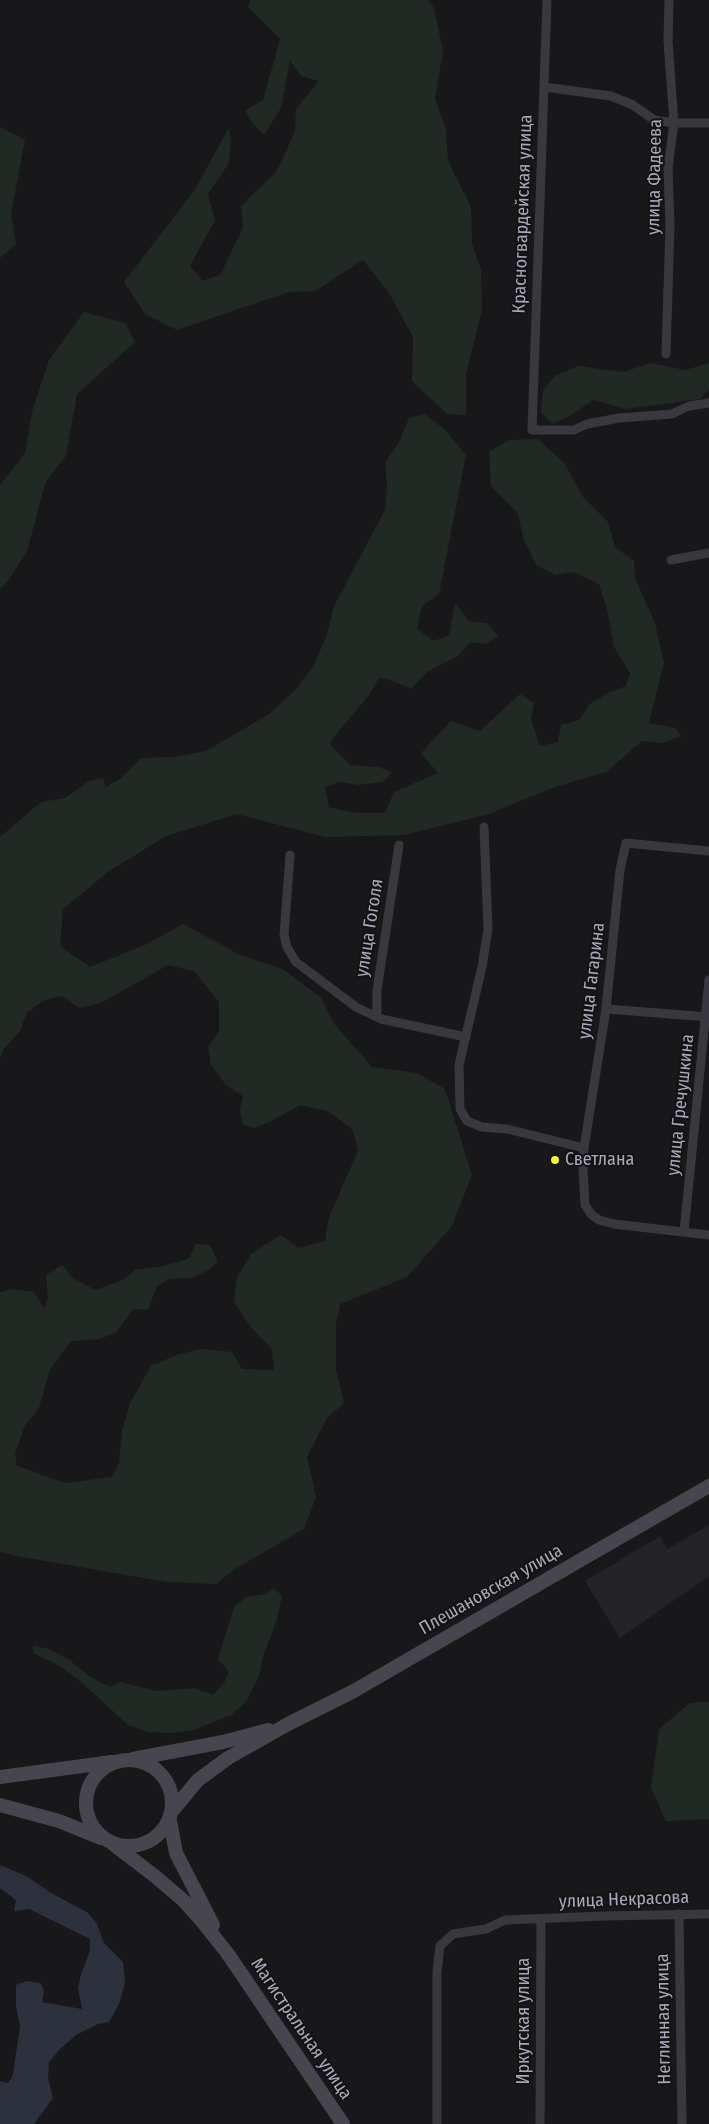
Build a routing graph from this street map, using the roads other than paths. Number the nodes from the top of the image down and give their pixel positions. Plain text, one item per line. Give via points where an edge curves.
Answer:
1 (547, 0) edge
2 (669, 0) edge
3 (544, 87) junction
4 (674, 123) junction
5 (709, 123) edge
6 (666, 354) dead end
7 (709, 404) edge
8 (709, 553) edge
9 (671, 560) dead end
10 (484, 827) dead end
11 (399, 845) dead end
12 (709, 851) edge
13 (290, 855) dead end
14 (709, 980) edge
15 (606, 1009) junction
16 (377, 1017) junction
17 (708, 1017) edge
18 (466, 1037) junction
19 (584, 1148) junction
20 (684, 1232) junction
21 (709, 1235) edge
22 (709, 1486) edge
23 (290, 1723) junction
24 (123, 1760) junction
25 (0, 1777) edge
26 (0, 1805) edge
27 (172, 1815) junction
28 (108, 1841) junction
29 (679, 1914) junction
30 (709, 1914) edge
31 (541, 1919) junction
32 (228, 1954) junction
33 (343, 2124) edge
34 (437, 2124) edge
35 (540, 2124) edge
36 (682, 2124) edge

1 - 3 street, Красногвардейская улица
2 - 4 street, улица Фадеева via 668,42
3 - 4 street via 611,96 633,105 654,120
3 - 7 street, Красногвардейская улица via 532,430 574,430 587,424 672,414 689,406
4 - 5 street
4 - 6 street, улица Фадеева via 668,168 670,226
8 - 9 street
10 - 18 street via 488,929
11 - 16 street, улица Гоголя via 377,990
12 - 15 street, улица Гагарина via 626,843 620,870
13 - 16 street via 284,935 287,947 296,962 322,984
14 - 17 street, улица Гречушкина
15 - 17 street
15 - 19 street, улица Гагарина
16 - 18 street
17 - 20 street, улица Гречушкина
18 - 19 street via 459,1065 460,1109 467,1121 482,1128 507,1129
19 - 20 street, улица Гагарина via 585,1205 591,1214 606,1222
20 - 21 street
22 - 23 main road, Плешановская улица via 352,1692
23 - 24 main road via 223,1742
23 - 27 main road via 228,1758 198,1780
24 - 25 main road
24 - 27 main road via 142,1762 162,1776 172,1798
24 - 28 main road via 97,1775 87,1795 89,1817
26 - 28 main road via 59,1820
27 - 28 main road via 156,1837 147,1842 126,1846
27 - 32 main road, Магистральная улица via 176,1853
28 - 32 main road, Магистральная улица via 184,1901
29 - 30 street, улица Некрасова
29 - 31 street, улица Некрасова
29 - 36 street, Неглинная улица
31 - 34 street, улица Некрасова via 505,1920 486,1929 453,1934 440,1946 437,1972
31 - 35 street, Иркутская улица
32 - 33 main road, Магистральная улица

